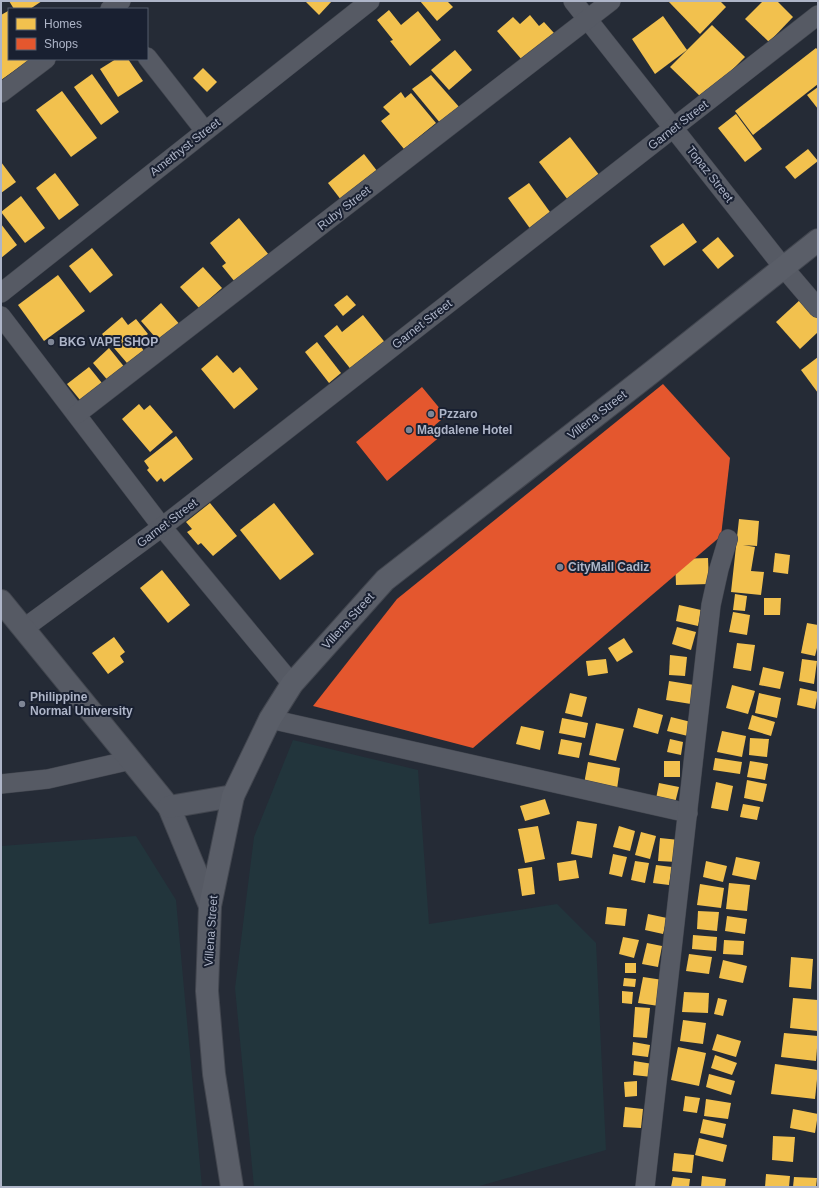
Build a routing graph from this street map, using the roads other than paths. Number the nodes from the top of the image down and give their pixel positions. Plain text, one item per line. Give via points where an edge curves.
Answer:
1 (121, 1) edge
2 (370, 1) edge
3 (573, 1) edge
4 (611, 1) edge
5 (111, 8) edge
6 (818, 16) edge
7 (588, 20) junction
8 (148, 58) edge
9 (45, 60) edge
10 (1, 93) edge
11 (674, 128) junction
12 (205, 131) junction
13 (818, 240) edge
14 (783, 267) junction
15 (1, 293) edge
16 (818, 308) edge
17 (1, 316) edge
18 (77, 414) junction
19 (162, 527) junction
20 (728, 539) dead end
21 (1, 601) edge
22 (23, 629) junction
23 (292, 684) junction
24 (270, 719) junction
25 (131, 760) junction
26 (1, 784) edge
27 (233, 796) junction
28 (169, 807) junction
29 (688, 813) junction
30 (210, 906) junction
31 (232, 1187) edge
32 (645, 1187) edge

1 - 5 street
2 - 12 street, Amethyst Street
3 - 7 street, Topaz Street
4 - 7 street, Ruby Street
6 - 11 street, Garnet Street
7 - 11 street, Topaz Street
7 - 18 street, Ruby Street
8 - 12 street
9 - 10 street
11 - 14 street, Topaz Street
11 - 19 street, Garnet Street
12 - 15 street, Amethyst Street
13 - 14 main road, Villena Street
14 - 16 street, Topaz Street
14 - 23 main road, Villena Street via 385,580
17 - 18 street
18 - 19 street
19 - 22 street, Garnet Street
19 - 23 street
20 - 29 street via 711,605
21 - 22 street
22 - 25 street
23 - 24 main road, Villena Street
24 - 27 main road, Villena Street
24 - 29 street
25 - 26 street via 48,779
25 - 28 street
27 - 28 street
27 - 30 main road, Villena Street
28 - 30 street
29 - 32 street
30 - 31 main road, Villena Street via 207,991 214,1074

